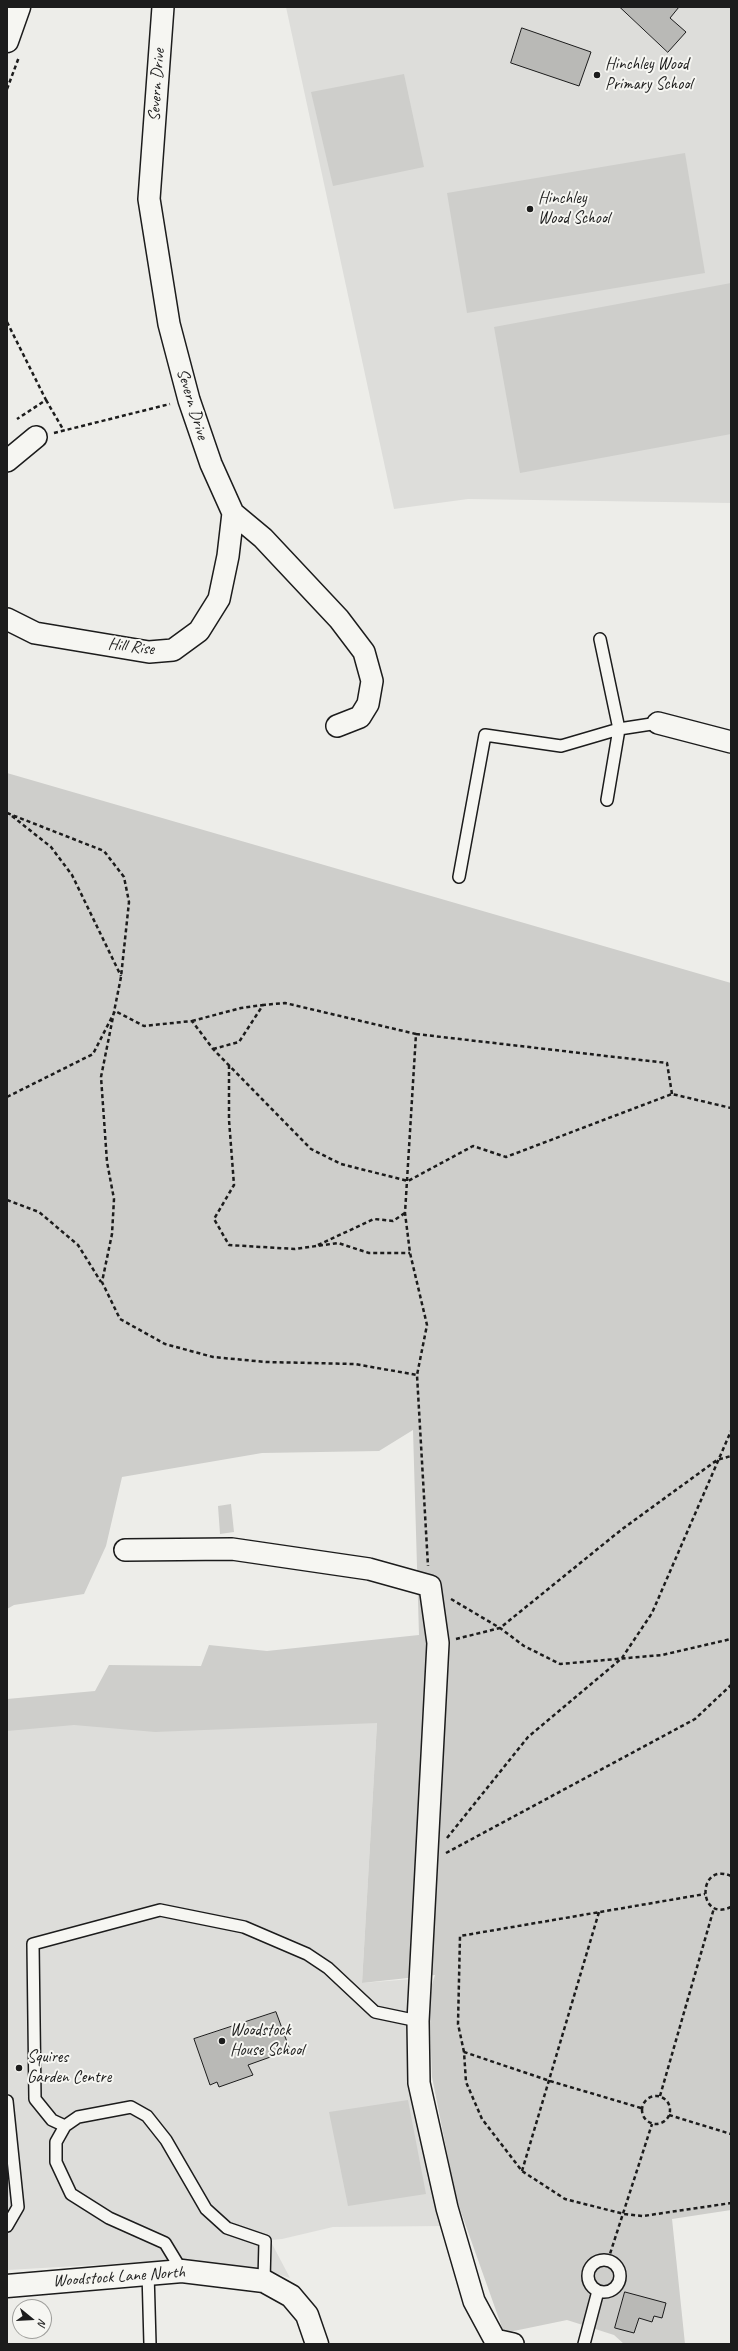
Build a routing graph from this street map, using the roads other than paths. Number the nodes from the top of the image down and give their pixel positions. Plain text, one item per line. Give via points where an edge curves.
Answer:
1 (20, 7) edge
2 (163, 7) edge
3 (8, 38) edge
4 (36, 437) road end
5 (7, 461) edge
6 (233, 513) junction
7 (7, 619) edge
8 (600, 639) dead end
9 (658, 723) joint
10 (337, 726) dead end
11 (619, 729) junction
12 (731, 742) edge
13 (607, 800) dead end
14 (459, 877) dead end
15 (125, 1550) dead end
16 (418, 2021) junction
17 (7, 2101) edge
18 (65, 2126) junction
19 (7, 2226) edge
20 (182, 2270) junction
21 (148, 2272) junction
22 (264, 2282) junction
23 (7, 2286) edge
24 (598, 2291) junction
25 (150, 2344) edge
26 (317, 2344) edge
27 (513, 2344) edge
28 (584, 2344) edge

1 - 3 main road
2 - 6 street, Severn Drive via 149,199 169,324 189,400 211,464
4 - 5 street
6 - 7 street, Hill Rise via 219,599 199,631 173,650 149,652 34,633
6 - 10 street, Severn Drive via 263,538 339,619 364,652 372,681 368,704 360,717
8 - 11 lane
9 - 11 lane
9 - 12 street
11 - 13 lane
11 - 14 lane via 561,746 485,735
15 - 16 street via 232,1549 369,1569 430,1586 438,1643
16 - 18 lane via 375,2012 328,1968 307,1954 244,1926 160,1910 33,1944 35,2099 52,2120
16 - 27 street via 419,2083 447,2208 474,2300 495,2340
17 - 19 lane via 18,2207
18 - 20 lane via 56,2142 56,2162 71,2194 109,2218 166,2243
18 - 22 lane via 78,2117 131,2107 147,2116 166,2140 206,2209 227,2228 265,2242
20 - 21 main road, Woodstock Lane North
20 - 22 main road, Woodstock Lane North
21 - 23 main road, Woodstock Lane North
21 - 25 lane
22 - 26 main road, Woodstock Lane North via 291,2296 307,2315
24 - 24 lane via 588,2280 589,2269 596,2262 608,2260 618,2267 620,2278 611,2291
24 - 28 lane

